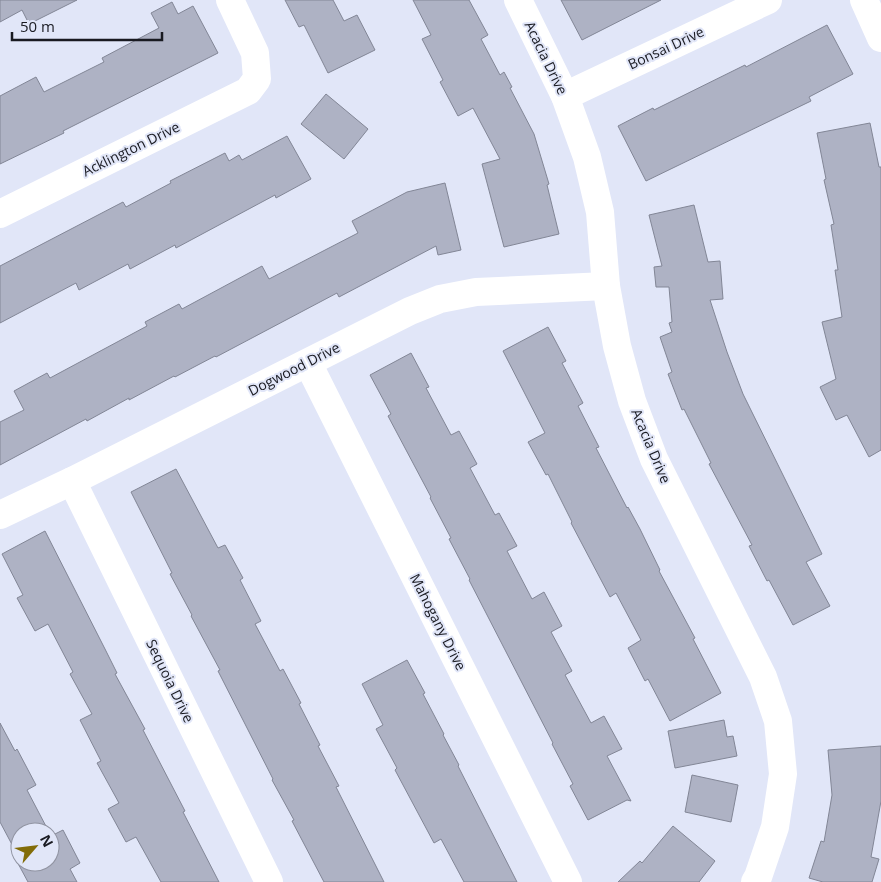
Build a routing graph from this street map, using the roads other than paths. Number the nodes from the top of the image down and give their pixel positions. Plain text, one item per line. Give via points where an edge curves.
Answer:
1 (230, 0) edge
2 (518, 0) edge
3 (768, 0) edge
4 (864, 0) edge
5 (881, 38) edge
6 (565, 96) junction
7 (0, 214) edge
8 (606, 286) junction
9 (308, 363) junction
10 (72, 481) junction
11 (0, 515) edge
12 (269, 882) edge
13 (568, 882) edge
14 (755, 882) edge

1 - 7 street, Acklington Drive via 255,53 257,79 248,91
2 - 6 street, Acacia Drive
3 - 6 street, Bonsai Drive
4 - 5 street
6 - 8 street, Acacia Drive via 587,157 600,212
8 - 9 street, Dogwood Drive via 476,292 440,300 410,311
8 - 14 street, Acacia Drive via 617,346 632,401 654,459 763,677 778,722 783,774 775,827
9 - 10 street, Dogwood Drive
9 - 13 street, Mahogany Drive
10 - 11 street, Dogwood Drive
10 - 12 street, Sequoia Drive

